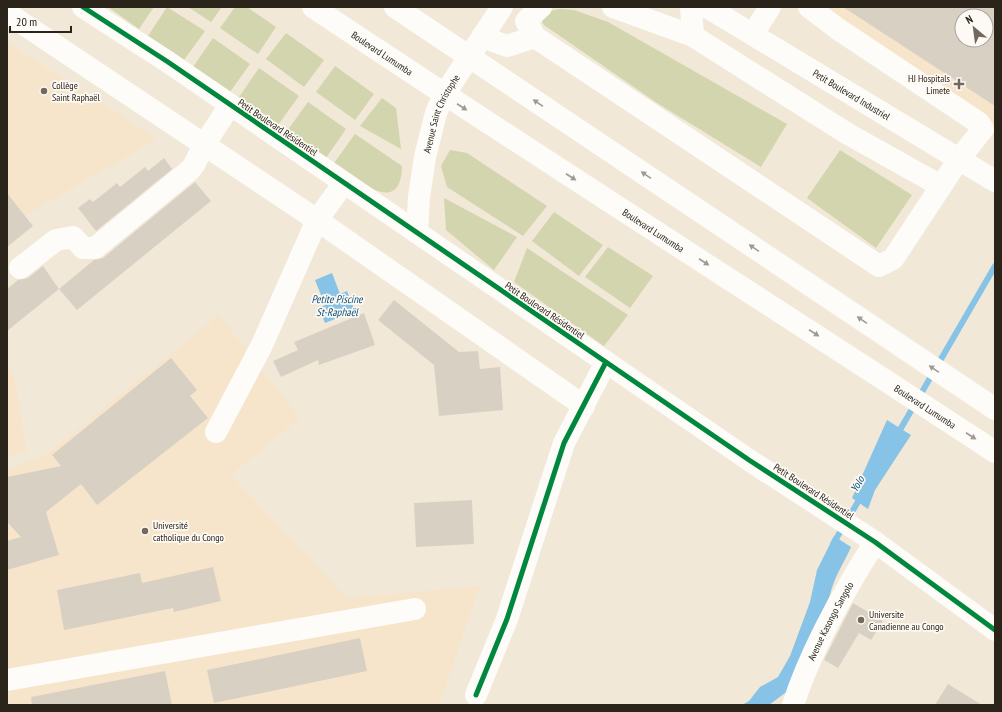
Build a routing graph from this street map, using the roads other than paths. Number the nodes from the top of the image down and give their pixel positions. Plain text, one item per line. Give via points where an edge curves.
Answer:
1 (83, 7) edge
2 (313, 7) edge
3 (395, 7) edge
4 (502, 7) edge
5 (541, 7) edge
6 (613, 7) edge
7 (692, 7) edge
8 (707, 7) edge
9 (744, 7) edge
10 (770, 7) edge
11 (809, 7) edge
12 (7, 13) edge
13 (749, 32) junction
14 (693, 36) junction
15 (482, 37) junction
16 (535, 37) junction
17 (469, 57) junction
18 (444, 95) junction
19 (230, 105) junction
20 (204, 145) junction
21 (966, 163) junction
22 (995, 181) edge
23 (344, 183) junction
24 (941, 186) junction
25 (318, 220) junction
26 (417, 234) junction
27 (20, 268) dead end
28 (606, 362) junction
29 (584, 406) junction
30 (995, 409) edge
31 (216, 432) dead end
32 (995, 452) edge
33 (870, 538) junction
34 (415, 609) dead end
35 (995, 630) edge
36 (7, 680) edge
37 (476, 695) dead end
38 (793, 705) edge

1 - 19 main road, Petit Boulevard Résidentiel
2 - 18 main road, Boulevard Lumumba
3 - 17 main road
4 - 15 main road, Avenue Saint Christophe
5 - 16 main road via 526,21
6 - 14 main road
7 - 14 main road
8 - 13 main road, Petit Boulevard Industriel
9 - 13 main road
10 - 13 main road
11 - 21 main road via 979,123 983,129
12 - 20 main road
13 - 21 main road, Petit Boulevard Industriel
14 - 24 main road via 848,134
15 - 16 main road via 507,46
15 - 17 main road, Avenue Saint Christophe
16 - 24 main road via 879,266 893,259
17 - 18 main road, Avenue Saint Christophe
30 -> 17 main road
18 - 26 main road, Avenue Saint Christophe via 436,113 426,150
18 -> 32 main road, Boulevard Lumumba
19 - 20 main road
19 - 23 main road, Petit Boulevard Résidentiel
20 - 25 main road
20 - 27 main road via 190,170 95,248 83,248 72,237 56,240
21 - 22 main road, Petit Boulevard Industriel
21 - 24 main road
23 - 25 main road
23 - 26 main road, Petit Boulevard Résidentiel
25 - 29 main road
25 - 31 main road via 262,345
26 - 28 main road, Petit Boulevard Résidentiel
28 - 29 main road
28 - 33 main road, Petit Boulevard Résidentiel via 749,460
29 - 37 main road via 564,443 507,619
33 - 35 main road, Petit Boulevard Résidentiel
33 - 38 main road, Avenue Kasongo Sangolo via 806,669
34 - 36 main road

